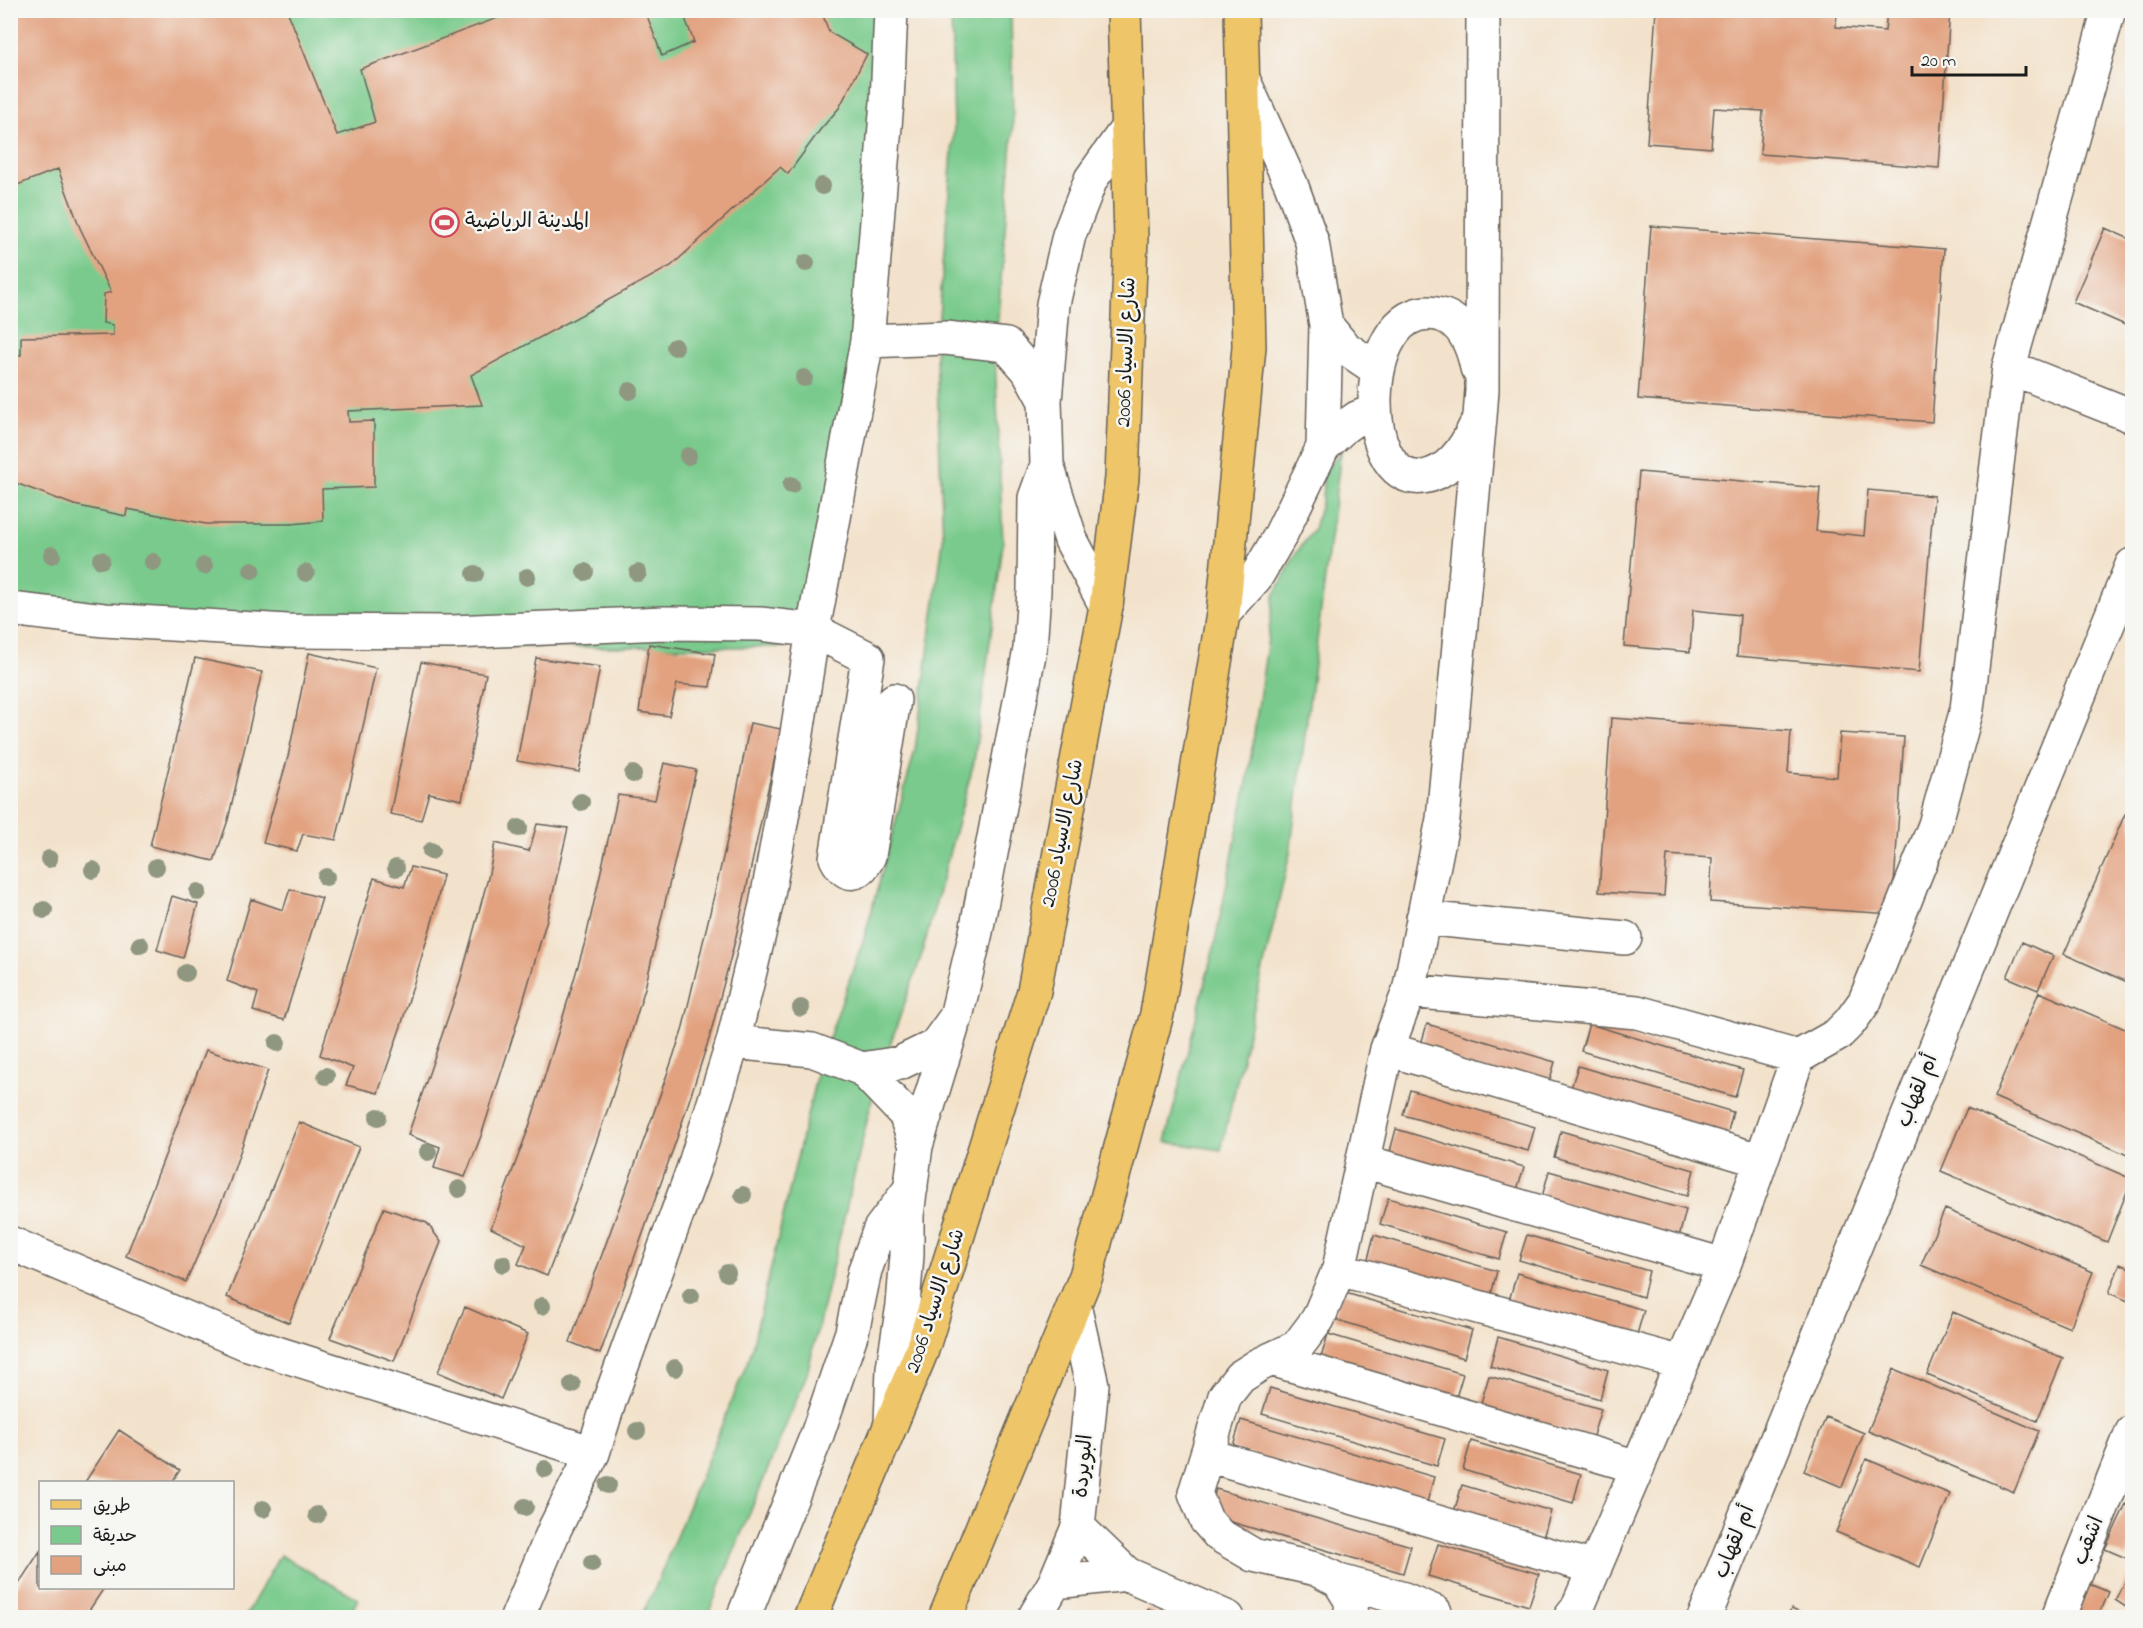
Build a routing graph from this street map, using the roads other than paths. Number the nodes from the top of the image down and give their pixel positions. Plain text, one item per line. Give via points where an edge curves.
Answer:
1 (891, 10) edge
2 (1124, 10) edge
3 (1241, 10) edge
4 (1483, 10) edge
5 (2109, 10) edge
6 (1243, 80) junction
7 (1128, 127) junction
8 (1053, 304) junction
9 (1326, 325) junction
10 (867, 341) junction
11 (1006, 345) junction
12 (2009, 367) junction
13 (1378, 370) junction
14 (1046, 401) junction
15 (1481, 404) junction
16 (1374, 411) junction
17 (2133, 416) edge
18 (1323, 447) junction
19 (1047, 465) junction
20 (2133, 566) edge
21 (1106, 606) junction
22 (10, 609) edge
23 (1223, 614) junction
24 (813, 630) junction
25 (894, 700) dead end
26 (1423, 918) junction
27 (1625, 938) dead end
28 (1409, 991) junction
29 (956, 1017) junction
30 (733, 1042) junction
31 (1387, 1049) junction
32 (1798, 1057) junction
33 (862, 1069) junction
34 (916, 1146) junction
35 (1759, 1160) junction
36 (1363, 1161) junction
37 (911, 1188) junction
38 (10, 1243) edge
39 (1724, 1265) junction
40 (1339, 1269) junction
41 (1074, 1305) junction
42 (1272, 1359) junction
43 (1682, 1363) junction
44 (891, 1426) junction
45 (2133, 1432) edge
46 (593, 1453) junction
47 (1208, 1455) junction
48 (1638, 1467) junction
49 (1078, 1527) junction
50 (1595, 1568) junction
51 (1127, 1574) junction
52 (1339, 1581) junction
53 (1055, 1582) junction
54 (1435, 1616) edge
55 (517, 1617) edge
56 (743, 1617) edge
57 (810, 1617) edge
58 (945, 1617) edge
59 (1034, 1617) edge
60 (1228, 1617) edge
61 (1350, 1617) edge
62 (1570, 1617) edge
63 (1704, 1617) edge
64 (2058, 1617) edge

1 - 10 street
2 - 7 main road, شارع الاسياد 2006
3 - 6 main road
4 - 15 street
5 - 12 street
6 - 9 street via 1291,184 1312,242
6 - 23 main road via 1249,347
7 - 8 street via 1091,179 1069,236
7 - 21 main road, شارع الاسياد 2006 via 1131,238 1122,478
8 - 11 street
8 - 14 street
9 - 13 street via 1344,347
9 - 18 street
10 - 11 street via 946,338
10 - 24 street
11 - 14 street via 1028,370
12 - 17 street
12 - 32 street via 1967,709 1935,825 1865,1001 1837,1035
13 - 15 street via 1398,326 1419,313 1442,315 1455,320 1470,346
13 - 16 street
14 - 19 street
15 - 16 street via 1468,442 1454,460 1438,473 1422,478 1404,473 1390,461 1380,443
15 - 26 street via 1443,819
16 - 18 street via 1344,427
18 - 23 street via 1256,578
19 - 21 street via 1071,540
19 - 29 street via 1035,498 1030,649
20 - 63 street, أم لقهاب
21 - 44 main road, شارع الاسياد 2006 via 1034,991 922,1350
22 - 24 street via 104,620 287,631 452,632 664,622 760,624
23 - 41 main road via 1157,1014 1086,1276
24 - 25 street via 868,658 836,858 847,872 861,869 869,856
24 - 30 street via 766,906
26 - 27 street
26 - 28 street
28 - 31 street
28 - 32 street via 1637,1012
29 - 33 street via 936,1046 900,1063
29 - 34 street
30 - 33 street via 813,1050
30 - 46 street via 693,1170
31 - 35 street
31 - 36 street
32 - 35 street
33 - 34 street via 905,1114
34 - 37 street
35 - 39 street
36 - 39 street
36 - 40 street
37 - 44 street
37 - 56 street via 880,1229 865,1270 852,1332 817,1435
38 - 46 street via 245,1343
39 - 43 street
40 - 42 street via 1318,1319 1297,1347
40 - 43 street
41 - 49 street, البويردة via 1092,1385
41 - 58 main road
42 - 47 street via 1240,1377 1225,1396
42 - 48 street
43 - 48 street
44 - 57 main road, شارع الاسياد 2006
45 - 64 street, اشقب
46 - 55 street
47 - 50 street
47 - 52 street via 1195,1493 1206,1521 1219,1535 1253,1555 1316,1569
48 - 50 street
49 - 51 street
49 - 53 street, البويردة
50 - 62 street via 1577,1610
51 - 53 street
51 - 60 street
52 - 54 street via 1404,1599
52 - 61 street via 1352,1602
53 - 59 street, البويردة

